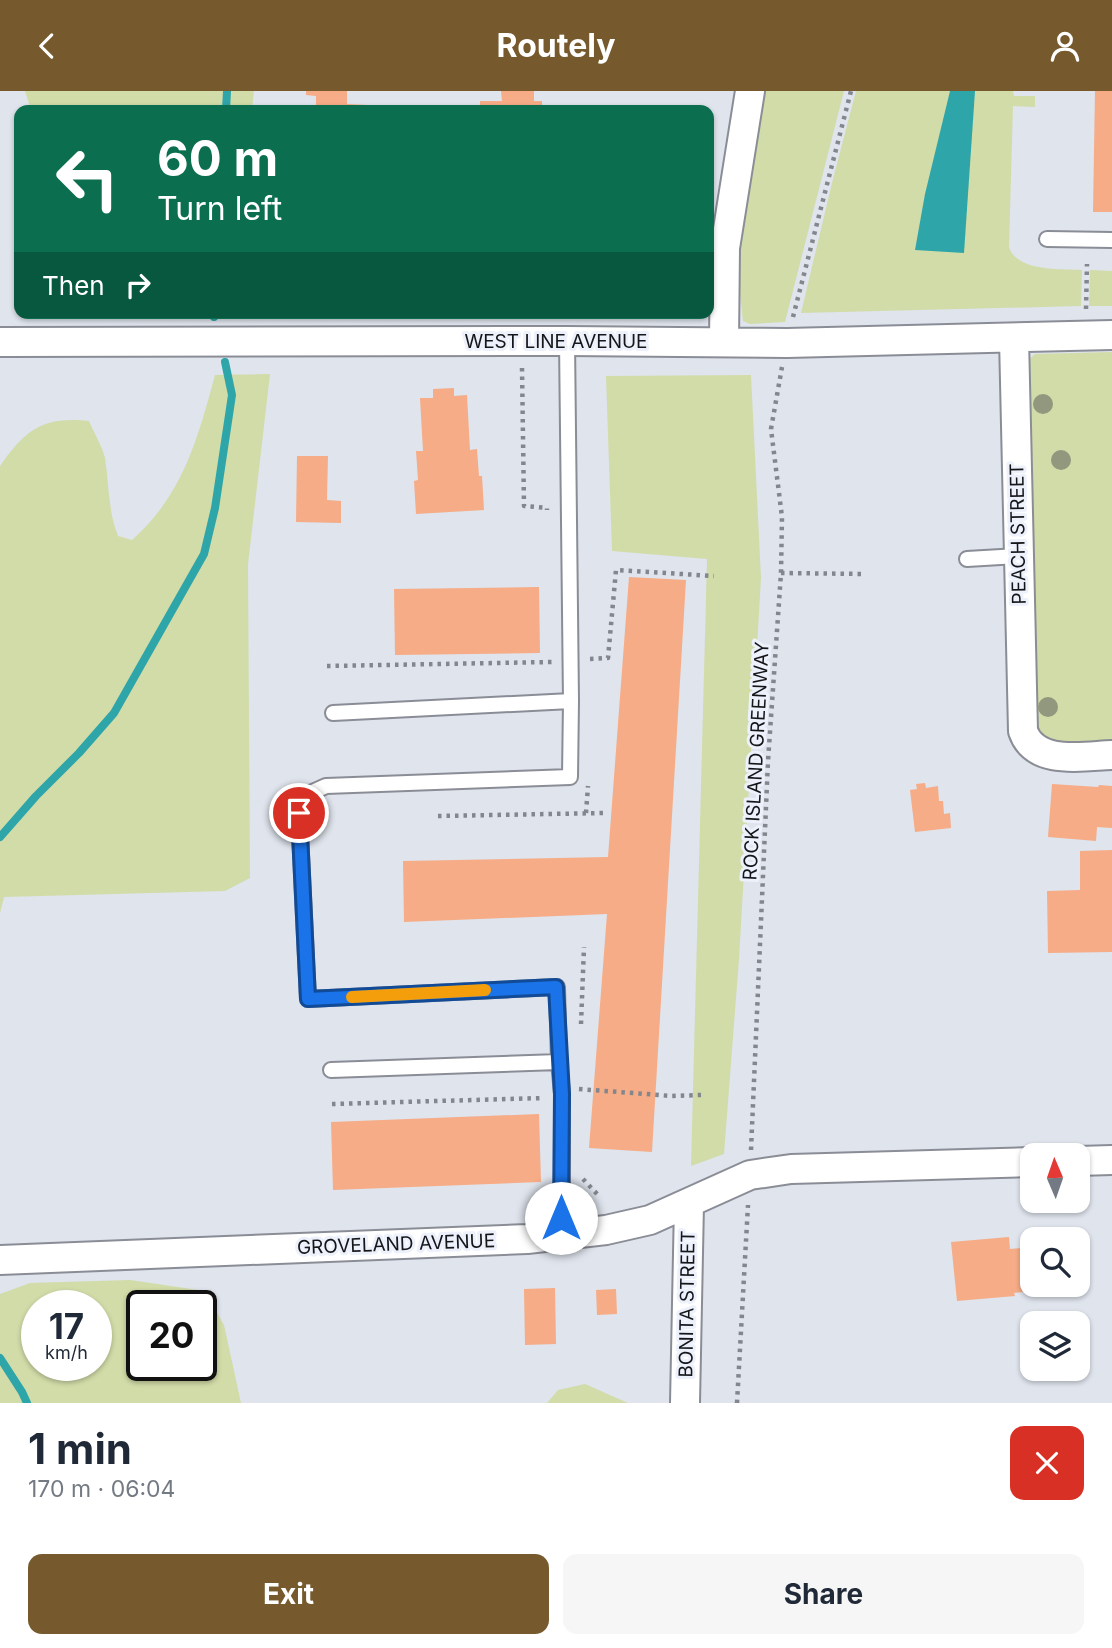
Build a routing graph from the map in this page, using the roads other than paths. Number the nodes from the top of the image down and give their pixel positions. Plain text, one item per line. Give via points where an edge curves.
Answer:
1 (750, 91) edge
2 (1047, 240) dead end
3 (1112, 240) edge
4 (1112, 335) edge
5 (1014, 338) junction
6 (567, 341) junction
7 (0, 342) edge
8 (724, 342) junction
9 (1018, 556) junction
10 (967, 559) dead end
11 (571, 701) junction
12 (333, 713) dead end
13 (1112, 755) edge
14 (559, 1062) junction
15 (331, 1070) dead end
16 (1112, 1160) edge
17 (1090, 1161) edge
18 (1020, 1162) edge
19 (689, 1204) junction
20 (562, 1235) junction
21 (0, 1260) edge
22 (685, 1403) edge

1 - 8 street via 725,248
2 - 3 lane
4 - 5 street, WEST LINE AVENUE
5 - 8 street, WEST LINE AVENUE
5 - 9 street, PEACH STREET
6 - 7 street, WEST LINE AVENUE
6 - 8 street, WEST LINE AVENUE
6 - 11 lane
9 - 10 lane
9 - 13 street, PEACH STREET via 1026,740 1049,755
11 - 12 lane
11 - 14 lane via 570,777 326,786 306,795 299,813 308,999 556,987
14 - 15 lane
14 - 20 lane
16 - 17 street
18 - 19 street, GROVELAND AVENUE via 791,1169 750,1175
19 - 20 street, GROVELAND AVENUE via 650,1220
19 - 22 street, BONITA STREET
20 - 21 street, GROVELAND AVENUE

